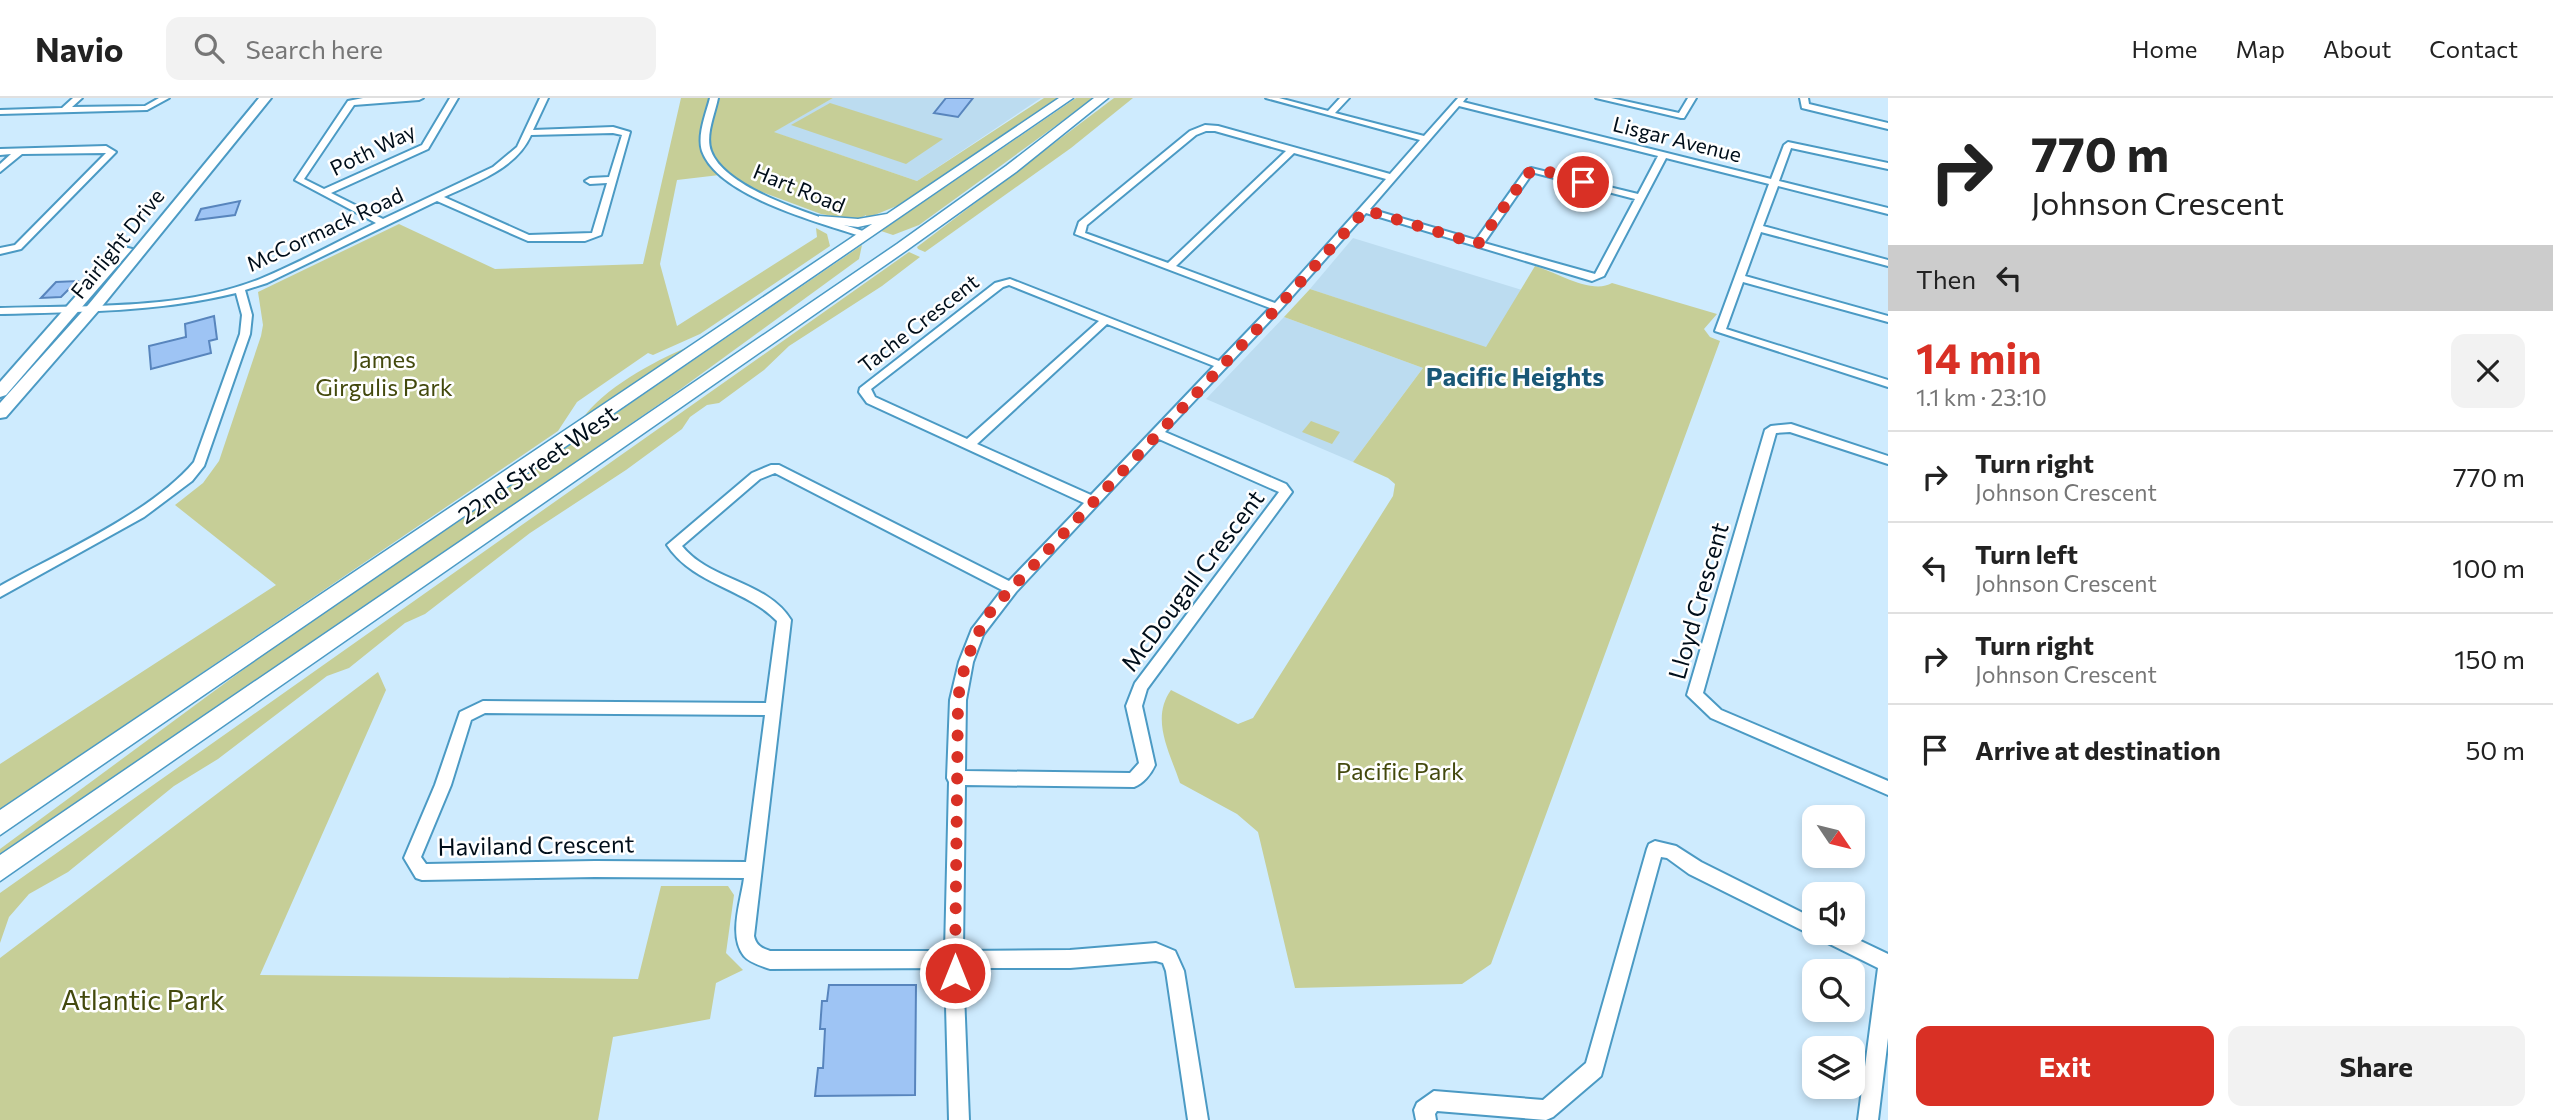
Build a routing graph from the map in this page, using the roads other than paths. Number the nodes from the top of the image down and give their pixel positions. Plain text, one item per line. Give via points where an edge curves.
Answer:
1 (78, 98) edge
2 (165, 98) edge
3 (252, 98) edge
4 (265, 98) edge
5 (419, 98) edge
6 (454, 98) edge
7 (544, 98) edge
8 (714, 98) edge
9 (1067, 98) edge
10 (1102, 98) edge
11 (1270, 98) edge
12 (1345, 98) edge
13 (1600, 98) edge
14 (1692, 98) edge
15 (1804, 98) edge
16 (1459, 101) edge
17 (64, 110) junction
18 (0, 112) edge
19 (1329, 114) junction
20 (1888, 126) edge
21 (529, 133) junction
22 (1425, 139) junction
23 (1292, 150) junction
24 (0, 152) edge
25 (19, 152) junction
26 (1663, 155) junction
27 (1888, 166) edge
28 (0, 169) edge
29 (1392, 178) junction
30 (613, 180) junction
31 (590, 181) dead end
32 (1775, 183) junction
33 (324, 193) junction
34 (1639, 197) junction
35 (438, 198) junction
36 (1365, 210) junction
37 (1888, 211) edge
38 (898, 212) junction
39 (824, 219) junction
40 (935, 223) junction
41 (385, 224) junction
42 (1758, 228) junction
43 (863, 234) junction
44 (1478, 244) junction
45 (0, 251) edge
46 (1888, 263) edge
47 (820, 264) junction
48 (1170, 267) junction
49 (1740, 278) junction
50 (240, 289) junction
51 (94, 307) junction
52 (1278, 307) junction
53 (75, 308) junction
54 (0, 311) edge
55 (1107, 319) junction
56 (1888, 319) edge
57 (1220, 365) junction
58 (705, 382) junction
59 (1888, 384) edge
60 (0, 392) edge
61 (0, 413) edge
62 (1156, 433) junction
63 (970, 443) junction
64 (1888, 460) edge
65 (1092, 501) junction
66 (1011, 588) junction
67 (0, 592) edge
68 (208, 682) junction
69 (774, 709) junction
70 (955, 778) junction
71 (1888, 788) edge
72 (0, 824) edge
73 (0, 836) edge
74 (0, 869) edge
75 (752, 870) junction
76 (1802, 922) edge
77 (1850, 945) edge
78 (954, 959) junction
79 (1888, 963) edge
80 (959, 1120) edge
81 (1198, 1120) edge
82 (1426, 1120) edge
83 (1868, 1120) edge

1 - 17 street
2 - 17 street via 143,109
3 - 53 main road, Fairlight Drive
4 - 51 main road, Fairlight Drive
5 - 33 street via 351,103 299,180
6 - 33 street, Poth Way via 425,148
7 - 21 street, McCormack Road
8 - 39 street, Hart Road via 706,146 717,170 748,190
9 - 38 highway, 22nd Street West
10 - 40 highway, 22nd Street West
11 - 19 street
12 - 19 street
13 - 14 street via 1681,116
15 - 20 street via 1805,106
16 - 22 street
16 - 26 street, Lisgar Avenue
17 - 18 street
19 - 22 street
21 - 30 street via 625,132
21 - 35 street, McCormack Road via 505,163
22 - 29 street
23 - 29 street
23 - 48 street
23 - 48 street via 1205,128 1082,224 1080,234
24 - 25 street
25 - 28 street
25 - 45 street via 112,152 18,247
26 - 32 street, Lisgar Avenue
26 - 34 street
27 - 32 street via 1788,145
29 - 36 street
30 - 31 street
30 - 35 street via 600,230 585,239 525,238
32 - 37 street, Lisgar Avenue
32 - 42 street
33 - 41 street
34 - 44 street via 1534,170
34 - 44 street via 1599,276 1592,278
35 - 41 street, McCormack Road
36 - 44 street
36 - 52 street
38 - 39 highway via 858,223
38 - 43 highway, 22nd Street West
39 - 43 street, Hart Road
39 - 47 highway via 838,238
40 - 43 highway via 891,237
40 - 58 highway, 22nd Street West
41 - 50 street, McCormack Road
42 - 46 street
42 - 49 street
43 - 47 highway, 22nd Street West
43 - 58 highway via 871,246 866,257 753,340
47 - 68 highway, 22nd Street West
48 - 52 street
49 - 56 street
49 - 59 street via 1720,331
50 - 51 street, McCormack Road via 176,303
50 - 67 street via 247,315 245,334 193,474 166,496
51 - 53 street, McCormack Road
51 - 61 main road, Fairlight Drive
52 - 57 street
53 - 54 street, McCormack Road
53 - 60 main road, Fairlight Drive
55 - 57 street, Tache Crescent
55 - 63 street
55 - 63 street, Tache Crescent via 1023,285 1004,283 866,388 871,400
57 - 62 street
58 - 74 highway, 22nd Street West
62 - 65 street
62 - 70 street, McDougall Crescent via 1286,492 1140,687 1134,706 1147,765 1134,780
63 - 65 street, Tache Crescent
64 - 71 street, Lloyd Crescent via 1791,428 1771,430 1695,695 1716,714
65 - 66 street
66 - 69 street via 782,470 767,470 674,545 685,557 767,604 784,620
66 - 70 street via 985,620 966,662 958,700
68 - 72 highway, 22nd Street West
68 - 73 highway
69 - 75 street
69 - 75 street, Haviland Crescent via 483,707 465,716 443,785 412,858 422,872
70 - 78 street
75 - 78 street via 745,936 755,956 770,960
76 - 82 street via 1670,851 1656,849 1594,1069 1546,1110 1434,1101 1424,1110
77 - 79 street
78 - 80 street
78 - 81 street via 1070,959 1156,952 1170,957
79 - 83 street

